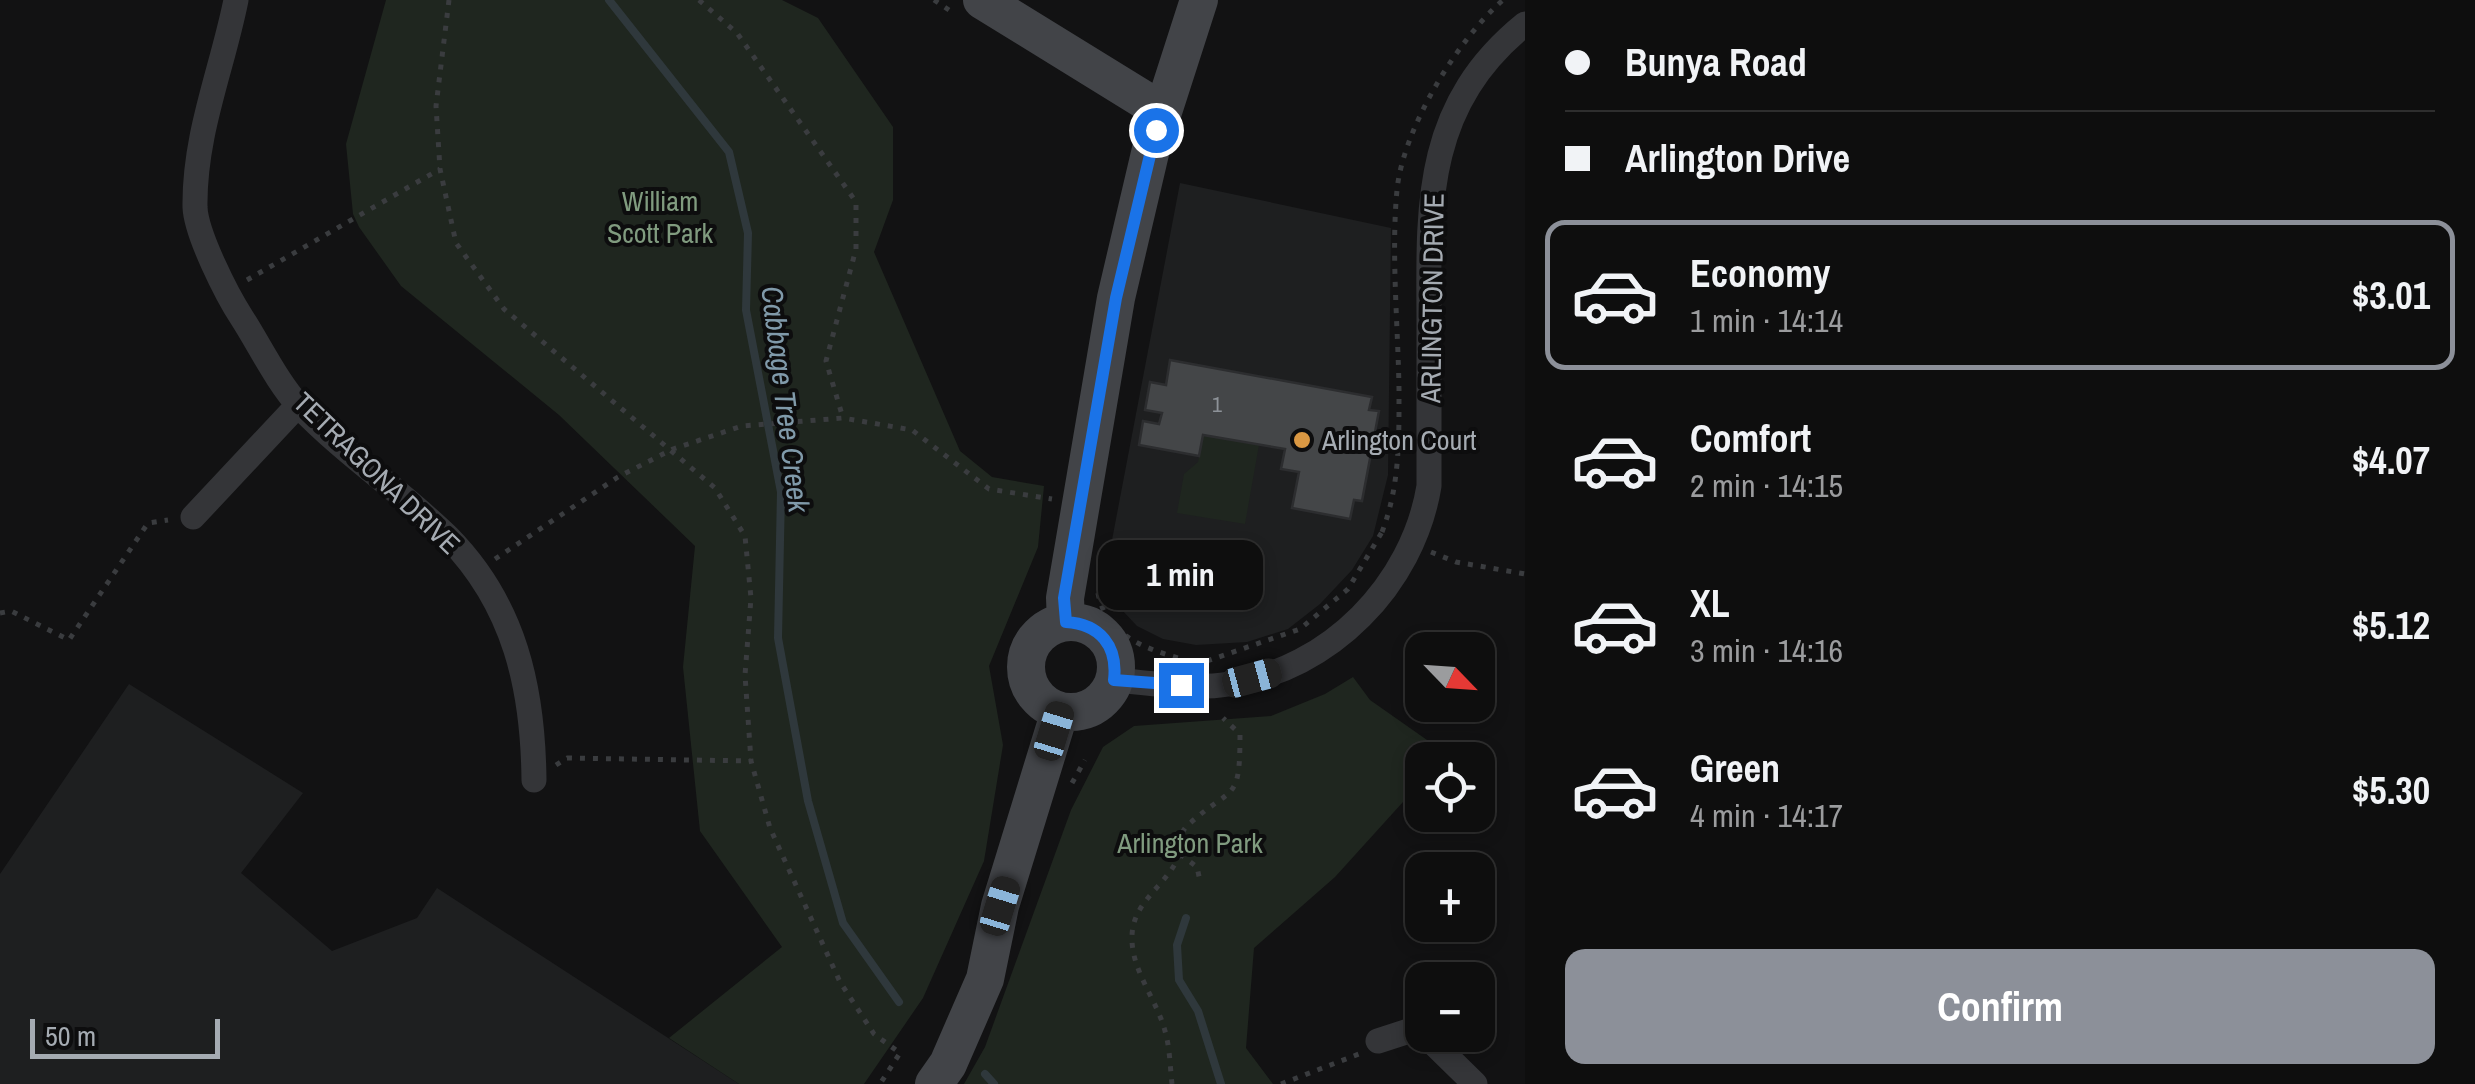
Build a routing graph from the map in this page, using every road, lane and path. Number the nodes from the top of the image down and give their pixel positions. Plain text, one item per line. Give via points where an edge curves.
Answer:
1 (236, 0) edge
2 (449, 0) edge
3 (699, 0) edge
4 (982, 0) edge
5 (1199, 0) edge
6 (1525, 24) edge
7 (1162, 111) junction
8 (440, 169) junction
9 (225, 292) junction
10 (298, 405) junction
11 (843, 418) junction
12 (674, 448) junction
13 (1053, 500) dead end
14 (193, 516) joint
15 (1411, 544) junction
16 (476, 571) junction
17 (1525, 574) edge
18 (1099, 600) dead end
19 (0, 613) edge
20 (1066, 622) junction
21 (1186, 660) dead end
22 (1197, 661) dead end
23 (1114, 680) junction
24 (1060, 711) junction
25 (1223, 718) dead end
26 (751, 761) junction
27 (534, 780) joint
28 (1180, 854) junction
29 (1200, 881) dead end
30 (1000, 906) junction
31 (1405, 1035) edge
32 (1378, 1041) joint
33 (1442, 1052) edge
34 (880, 1084) edge
35 (905, 1084) edge
36 (934, 1084) edge
37 (1172, 1084) edge
38 (1282, 1084) edge
39 (1475, 1084) edge

1 - 9 street, TETRAGONA DRIVE via 204,115 195,211
2 - 8 path via 436,106
3 - 11 path via 736,33 856,202 856,249 826,361
4 - 7 street
5 - 7 street
6 - 15 street, ARLINGTON DRIVE via 1498,46 1468,87 1442,140 1428,210 1429,486
7 - 20 street via 1116,298 1064,598
8 - 9 path
8 - 12 path via 456,243 504,310
9 - 10 street, TETRAGONA DRIVE
10 - 14 street
10 - 16 street, TETRAGONA DRIVE via 449,538
11 - 12 path via 742,426
11 - 13 path via 912,430 989,489
12 - 16 path
12 - 26 path via 715,488 746,536
14 - 19 path via 148,524 69,640 11,611
15 - 17 path via 1456,562
15 - 22 path via 1382,532 1348,589 1300,628
15 - 23 street, ARLINGTON DRIVE via 1392,580 1358,620 1321,650 1275,672 1229,684
16 - 27 street, TETRAGONA DRIVE via 516,641 533,720
18 - 21 path via 1105,616 1139,646
20 - 23 street via 1094,628 1105,638 1116,665
20 - 24 street via 1052,625 1032,644 1026,671 1036,696
23 - 24 street via 1099,702
24 - 30 street
25 - 28 path via 1240,734 1240,773 1229,797 1186,827
26 - 27 path via 567,758
26 - 34 path via 770,828 840,982 874,1034 900,1053
28 - 29 path via 1198,867
28 - 37 path via 1144,904 1132,936 1165,1030
30 - 35 street via 970,974
30 - 36 street via 985,979
31 - 32 street
32 - 38 path
33 - 39 street

